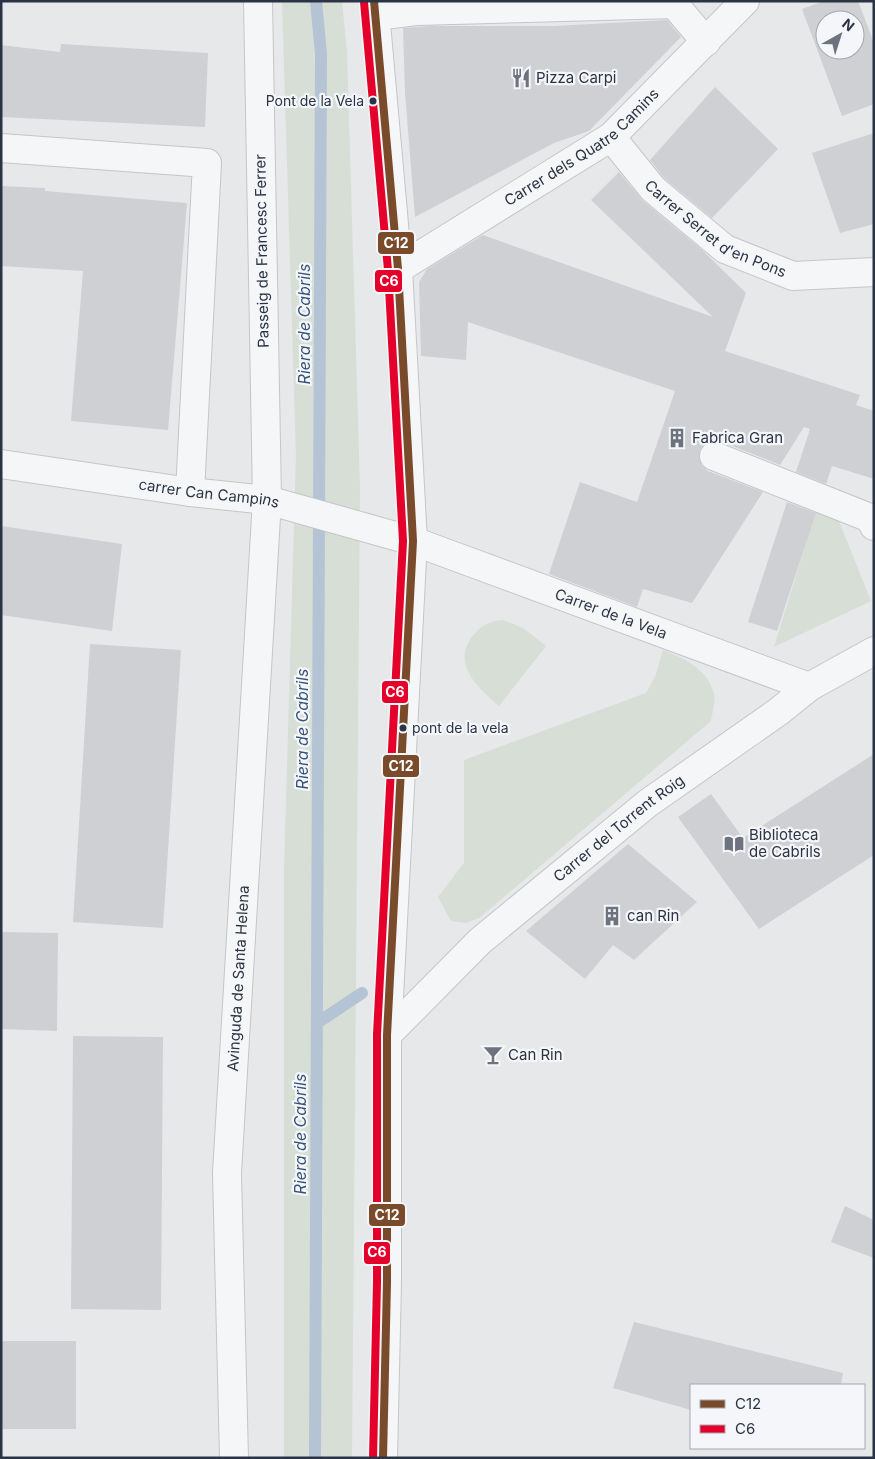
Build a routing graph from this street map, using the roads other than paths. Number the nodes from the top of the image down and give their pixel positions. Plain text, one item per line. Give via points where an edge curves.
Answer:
1 (258, 1) edge
2 (746, 1) edge
3 (375, 8) edge
4 (706, 42) junction
5 (611, 137) junction
6 (1, 148) edge
7 (398, 269) junction
8 (874, 272) edge
9 (714, 456) dead end
10 (1, 464) edge
11 (190, 492) junction
12 (267, 500) junction
13 (874, 526) edge
14 (413, 541) junction
15 (874, 651) edge
16 (769, 674) junction
17 (809, 687) junction
18 (778, 712) junction
19 (387, 1035) junction
20 (234, 1458) edge
21 (383, 1458) edge

1 - 12 street, Passeig de Francesc Ferrer
2 - 4 street, Carrer dels Quatre Camins
3 - 4 street via 416,11 674,4
3 - 7 street
4 - 5 street, Carrer dels Quatre Camins
5 - 7 street, Carrer dels Quatre Camins
5 - 8 street, Carrer Serret d'en Pons via 653,189 725,249 793,276
6 - 11 street via 207,163
7 - 14 street
9 - 13 street via 870,518
10 - 11 street, carrer Can Campins
11 - 12 street, carrer Can Campins
12 - 14 street, carrer Can Campins
12 - 20 street, Avinguda de Santa Helena via 226,1173
14 - 16 street, Carrer de la Vela
14 - 19 street
15 - 17 street, Carrer del Torrent Roig
16 - 17 street, Carrer de la Vela
16 - 18 street
17 - 18 street, Carrer del Torrent Roig
18 - 19 street, Carrer del Torrent Roig via 648,803 495,929
19 - 21 street

